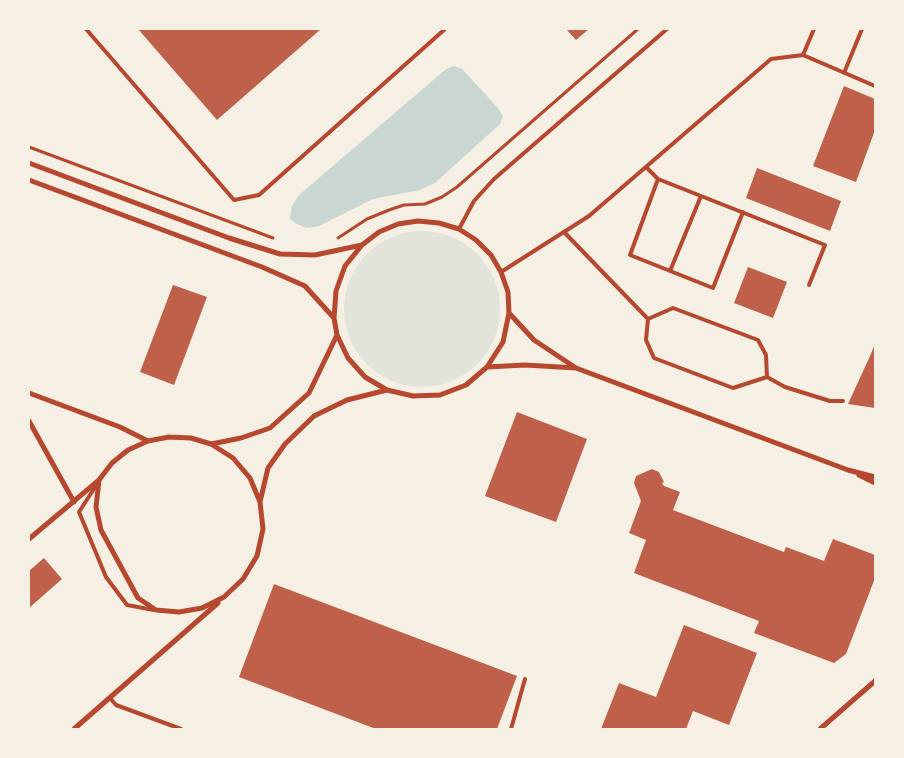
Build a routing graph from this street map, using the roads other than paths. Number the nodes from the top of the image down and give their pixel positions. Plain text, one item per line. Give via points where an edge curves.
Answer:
1 (86, 29) edge
2 (445, 29) edge
3 (667, 29) edge
4 (814, 29) edge
5 (862, 29) edge
6 (803, 55) junction
7 (844, 73) junction
8 (875, 86) edge
9 (29, 163) edge
10 (646, 167) junction
11 (658, 179) junction
12 (29, 180) edge
13 (700, 196) junction
14 (743, 212) junction
15 (459, 229) junction
16 (564, 232) junction
17 (362, 245) junction
18 (670, 271) junction
19 (501, 272) junction
20 (809, 285) dead end
21 (509, 313) junction
22 (334, 318) junction
23 (648, 319) junction
24 (337, 335) junction
25 (487, 367) junction
26 (576, 368) junction
27 (767, 377) junction
28 (387, 390) junction
29 (29, 393) edge
30 (843, 401) dead end
31 (29, 421) edge
32 (148, 441) junction
33 (211, 444) junction
34 (848, 470) junction
35 (875, 477) edge
36 (99, 480) junction
37 (875, 483) edge
38 (74, 502) junction
39 (260, 502) junction
40 (29, 540) edge
41 (224, 598) junction
42 (156, 610) junction
43 (525, 679) dead end
44 (875, 681) edge
45 (110, 698) junction
46 (74, 729) edge
47 (181, 729) edge
48 (511, 729) edge
49 (820, 729) edge

1 - 2 lane via 234,200 259,194
3 - 15 lane via 494,179 474,201
4 - 6 lane
5 - 7 lane
6 - 7 lane
6 - 10 lane via 771,59
7 - 8 lane
9 - 17 street via 280,254 315,255
10 - 11 lane
10 - 16 lane via 589,216
11 - 13 lane
11 - 18 lane via 630,255
12 - 22 street via 305,286
13 - 14 lane
13 - 18 lane
14 - 18 lane via 713,288
14 - 20 lane via 825,245
15 - 17 street via 418,221 398,224 379,232
15 - 19 street via 491,255
16 - 19 lane
16 - 23 lane
17 - 22 street via 345,266 336,291
19 - 21 street via 508,292
21 - 25 street via 503,342
21 - 26 street via 534,340
22 - 24 street
23 - 27 lane via 673,308 758,340 766,356
23 - 27 lane via 646,340 654,358 733,388
24 - 28 street via 348,358 365,376
24 - 33 street via 308,393 270,428
25 - 26 street
25 - 28 street via 466,385 440,395 413,396
26 - 34 street
27 - 30 lane via 812,396
28 - 39 street via 347,400 314,416 285,444 268,468
29 - 32 street via 120,427
31 - 38 street
32 - 33 street via 169,436
32 - 36 street via 123,454
33 - 39 street via 233,458 250,478
34 - 35 street
34 - 37 street
36 - 38 street
36 - 42 street via 96,506 101,530 138,598
36 - 42 lane via 79,512 106,576 127,605
38 - 40 street
39 - 41 street via 263,529 257,556 244,579
41 - 42 street via 187,611
41 - 45 street
43 - 48 lane
44 - 49 street
45 - 46 street
45 - 47 lane via 116,705

